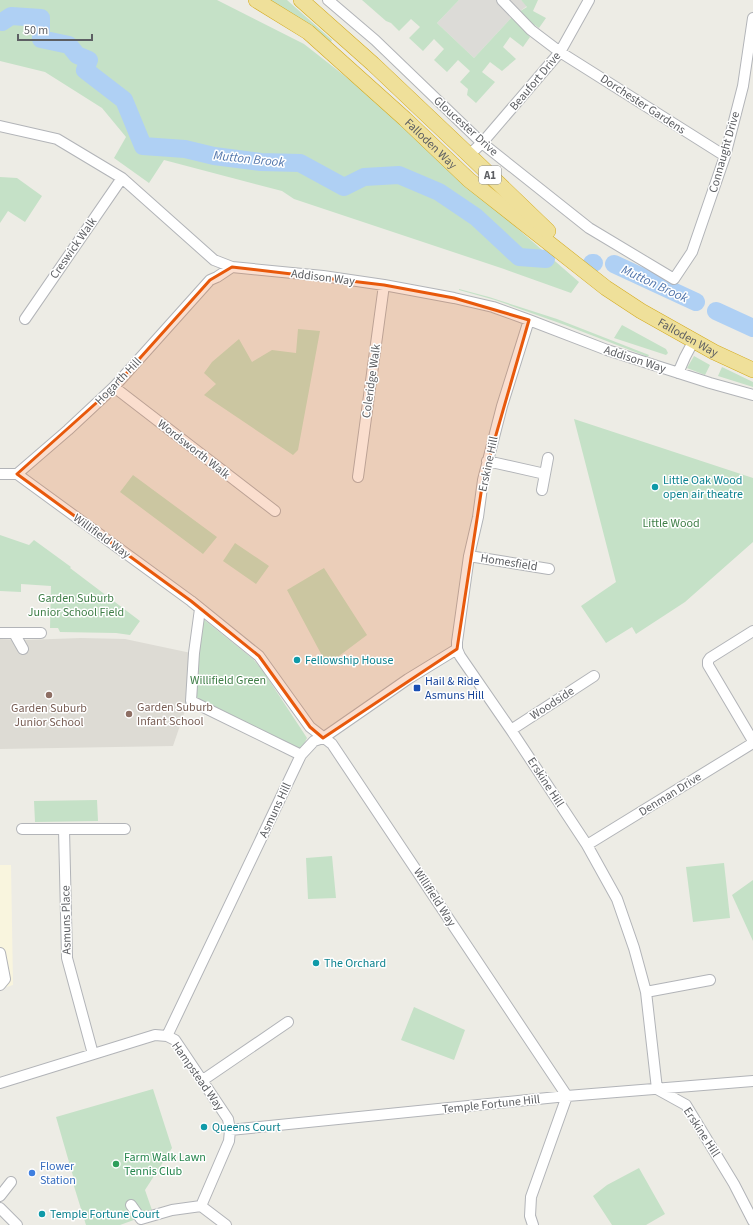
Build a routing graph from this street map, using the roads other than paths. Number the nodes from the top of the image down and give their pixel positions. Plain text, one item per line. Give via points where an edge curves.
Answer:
1 (256, 0) edge
2 (328, 0) edge
3 (502, 0) edge
4 (589, 0) edge
5 (304, 2) edge
6 (753, 18) edge
7 (560, 52) junction
8 (0, 126) edge
9 (482, 143) junction
10 (470, 155) junction
11 (725, 156) junction
12 (457, 168) junction
13 (122, 178) junction
14 (214, 260) junction
15 (232, 267) junction
16 (674, 279) joint
17 (210, 280) junction
18 (384, 285) junction
19 (606, 288) junction
20 (25, 318) dead end
21 (529, 320) junction
22 (694, 340) junction
23 (753, 370) edge
24 (678, 373) junction
25 (114, 387) junction
26 (753, 395) edge
27 (548, 458) dead end
28 (487, 461) junction
29 (0, 474) edge
30 (17, 474) junction
31 (545, 474) junction
32 (358, 477) dead end
33 (542, 490) dead end
34 (275, 511) dead end
35 (469, 556) junction
36 (549, 569) dead end
37 (200, 609) junction
38 (753, 632) edge
39 (0, 633) edge
40 (14, 633) junction
41 (41, 633) dead end
42 (23, 649) dead end
43 (457, 649) junction
44 (594, 676) dead end
45 (511, 730) junction
46 (323, 738) junction
47 (753, 742) edge
48 (301, 755) junction
49 (22, 829) dead end
50 (64, 829) junction
51 (125, 829) dead end
52 (587, 845) junction
53 (0, 953) edge
54 (710, 980) dead end
55 (0, 985) edge
56 (646, 992) junction
57 (288, 1022) dead end
58 (167, 1036) junction
59 (93, 1054) junction
60 (202, 1080) junction
61 (753, 1081) edge
62 (0, 1083) edge
63 (657, 1089) junction
64 (568, 1096) junction
65 (230, 1130) junction
66 (11, 1182) dead end
67 (0, 1196) edge
68 (132, 1205) dead end
69 (201, 1206) junction
70 (0, 1208) edge
71 (753, 1221) edge
72 (17, 1225) edge
73 (226, 1225) edge
74 (533, 1225) edge

1 - 12 highway, Falloden Way / A1 via 308,32 406,118
2 - 9 street, Gloucester Drive
3 - 7 street, Dorchester Gardens via 531,30
4 - 7 street, Beaufort Drive
5 - 10 highway, Falloden Way / A1
6 - 11 street, Connaught Drive via 743,86
7 - 9 street, Beaufort Drive
7 - 11 street, Dorchester Gardens
8 - 13 street, Addison Way via 57,139
9 - 10 street, Beaufort Drive
9 - 16 street, Gloucester Drive via 589,228
10 - 12 highway
10 - 19 highway, Falloden Way / A1
11 - 16 street, Connaught Drive via 692,252
12 - 19 highway, Falloden Way / A1
13 - 14 street, Addison Way
13 - 20 street, Creswick Walk
14 - 15 street, Addison Way
14 - 17 street
15 - 17 street, Hogarth Hill
15 - 18 street, Addison Way
17 - 25 street, Hogarth Hill
18 - 21 street, Addison Way via 493,307
18 - 32 street, Coleridge Walk
19 - 22 highway, Falloden Way / A1
21 - 24 street, Addison Way via 607,350
21 - 28 street, Erskine Hill
22 - 23 highway, Falloden Way / A1
22 - 24 street, Addison Way
24 - 26 street, Addison Way
25 - 30 street, Hogarth Hill
25 - 34 street, Wordsworth Walk
27 - 31 street
28 - 31 street
28 - 35 street, Erskine Hill
29 - 30 street
30 - 37 street, Willifield Way
31 - 33 street
35 - 36 street, Homesfield
35 - 43 street, Erskine Hill
37 - 46 street, Willifield Way via 259,656 310,727
37 - 48 street via 191,701
38 - 47 street via 708,661
39 - 40 street
40 - 41 street
40 - 42 street
43 - 45 street, Erskine Hill
43 - 46 street, Asmuns Hill via 408,679
44 - 45 street, Woodside
45 - 52 street, Erskine Hill
46 - 48 street, Asmuns Hill via 314,741
46 - 64 street, Willifield Way via 332,744
47 - 52 street, Denman Drive
48 - 58 street, Asmuns Hill
49 - 50 street
50 - 51 street
50 - 59 street, Asmuns Place via 67,958
52 - 56 street, Erskine Hill via 617,899
53 - 55 street via 6,979
54 - 56 street
56 - 63 street, Erskine Hill
57 - 60 street
58 - 59 street, Hampstead Way via 155,1034
58 - 60 street, Hampstead Way via 175,1040
59 - 62 street, Hampstead Way
60 - 65 street, Hampstead Way via 228,1118
61 - 63 street, Temple Fortune Hill
63 - 64 street, Temple Fortune Hill
63 - 71 street, Erskine Hill via 686,1105 734,1184
64 - 65 street, Temple Fortune Hill
64 - 74 street via 531,1197 530,1216
65 - 69 street via 229,1141
66 - 67 street
68 - 69 street via 141,1219 172,1210
69 - 73 street
70 - 72 street

